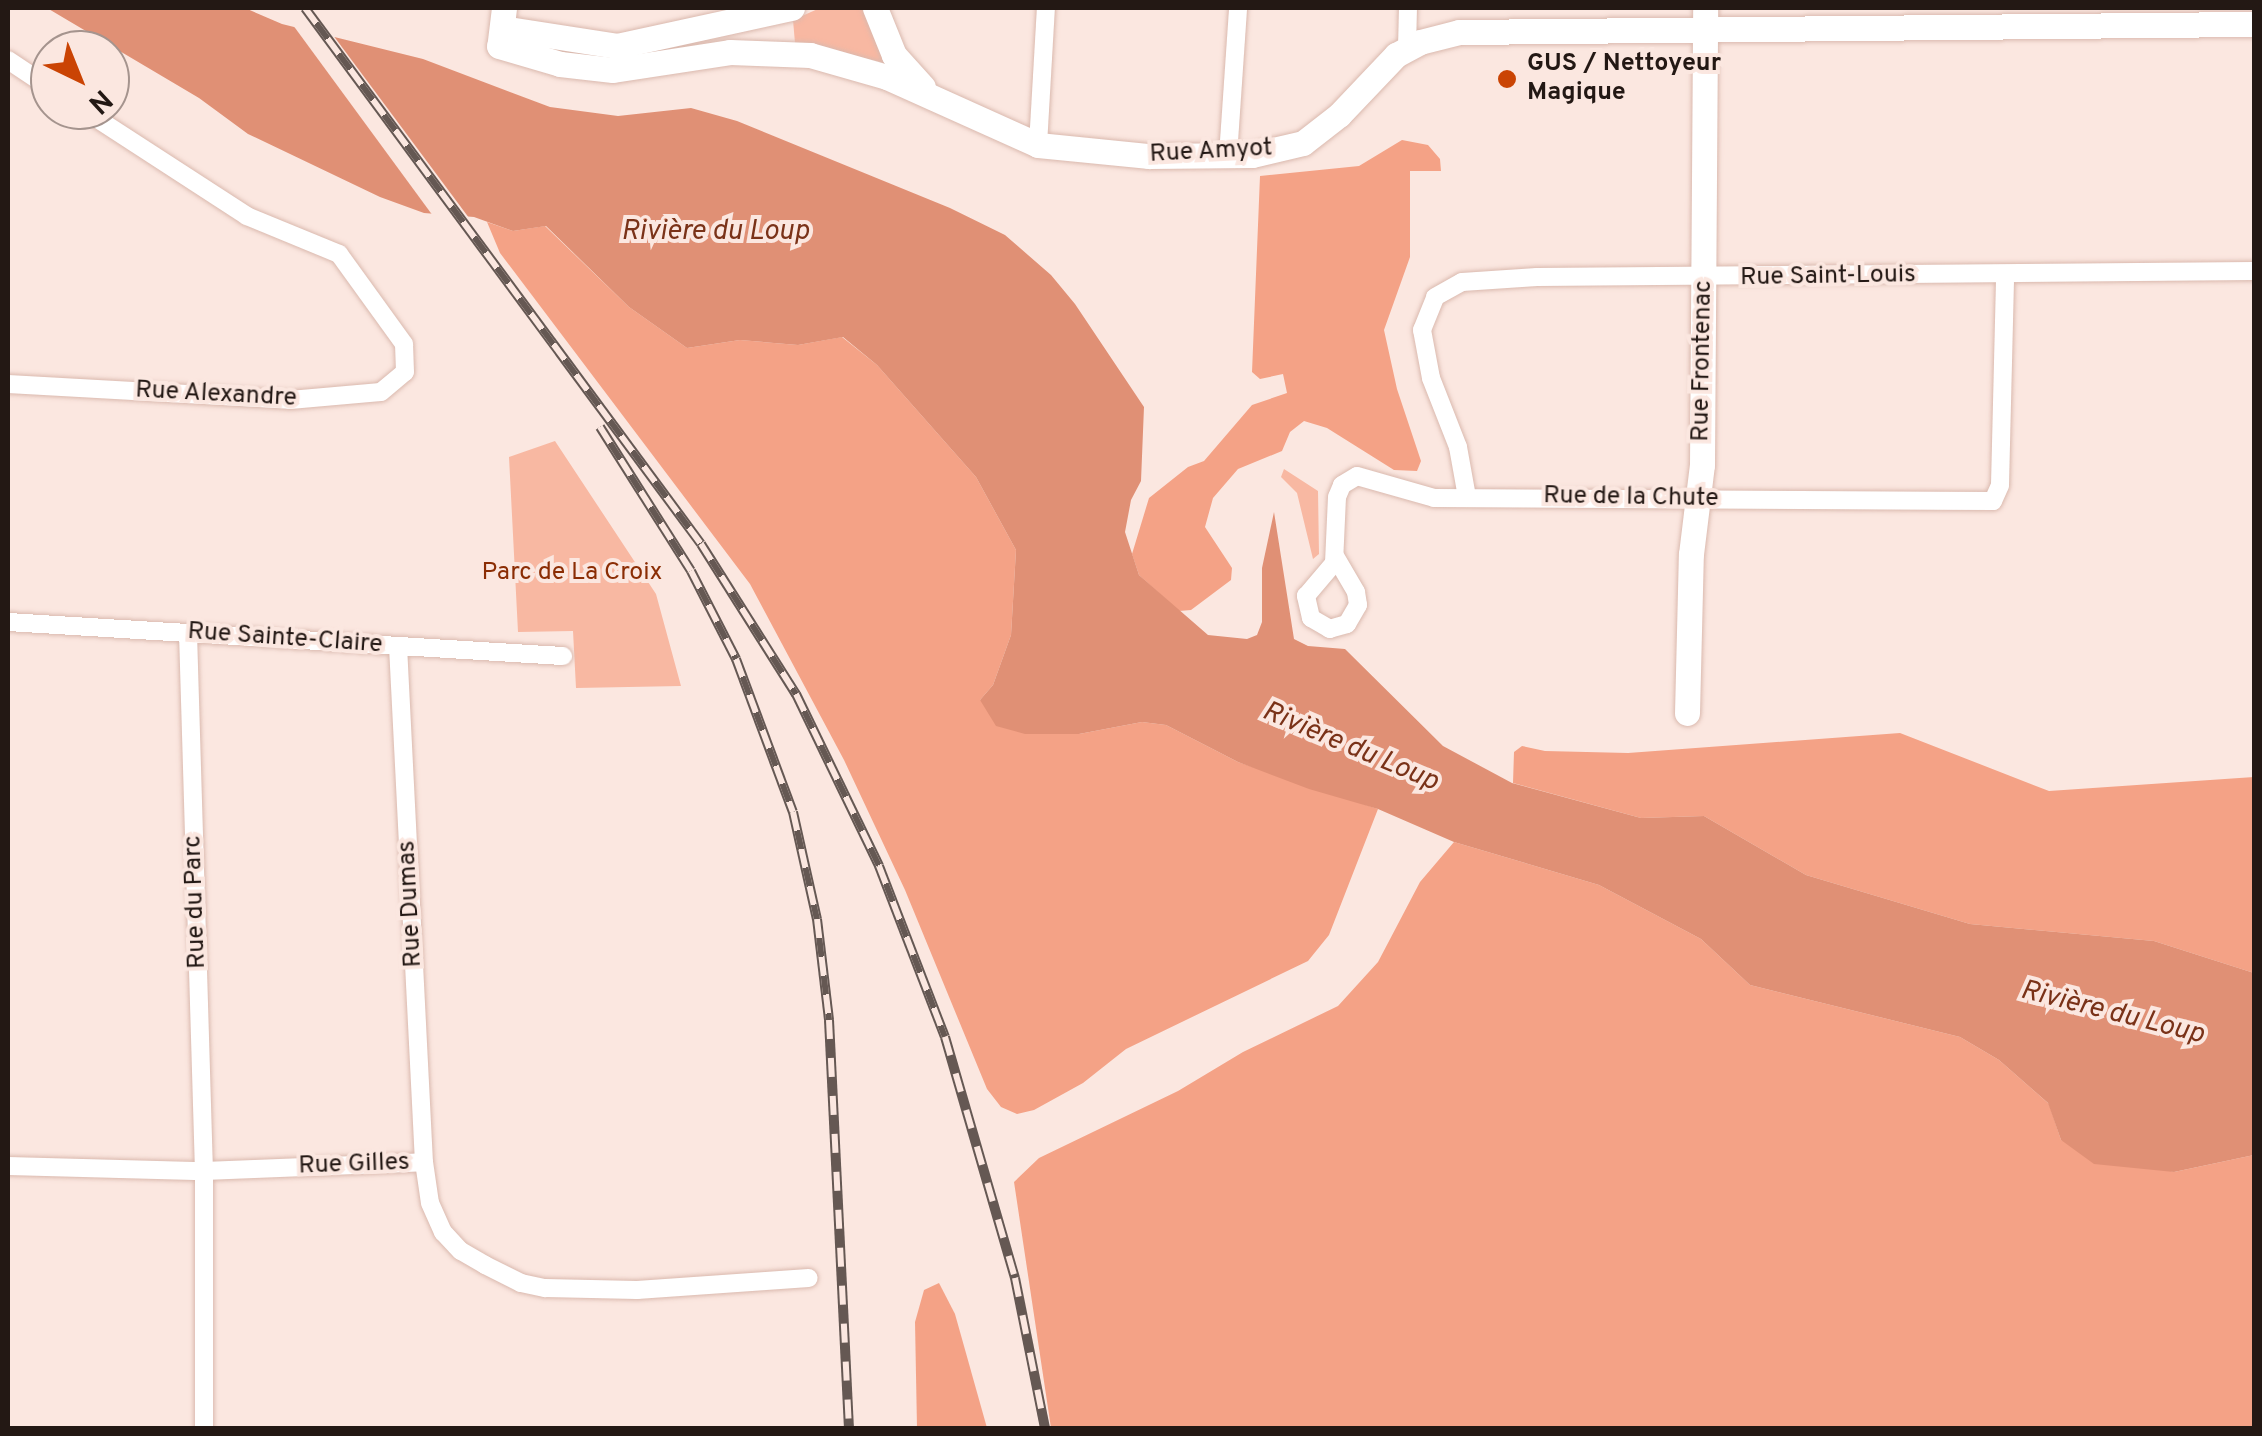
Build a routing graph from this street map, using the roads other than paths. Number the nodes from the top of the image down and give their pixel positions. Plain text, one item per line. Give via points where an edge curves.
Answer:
1 (792, 8) edge
2 (874, 8) edge
3 (1046, 8) edge
4 (1238, 8) edge
5 (1408, 8) edge
6 (1705, 17) edge
7 (2045, 18) edge
8 (2254, 24) edge
9 (502, 27) edge
10 (1408, 48) junction
11 (8, 60) edge
12 (30, 75) edge
13 (929, 96) junction
14 (115, 130) edge
15 (1038, 144) junction
16 (1228, 156) junction
17 (2254, 272) edge
18 (2005, 275) junction
19 (1704, 278) junction
20 (8, 384) edge
21 (1467, 497) junction
22 (1697, 498) junction
23 (1335, 556) dead end
24 (8, 622) edge
25 (188, 633) junction
26 (398, 646) junction
27 (563, 656) dead end
28 (1687, 714) dead end
29 (424, 1162) junction
30 (8, 1166) edge
31 (204, 1172) junction
32 (809, 1278) dead end
33 (204, 1428) edge

1 - 9 main road via 617,46
2 - 13 main road via 894,55
3 - 15 street
4 - 16 street
5 - 10 street
6 - 7 main road, Rue Amyot
6 - 10 main road, Rue Amyot via 1459,32
6 - 19 main road, Rue Frontenac
7 - 8 main road, Rue Amyot
9 - 13 main road, Rue Amyot via 595,70 730,52 786,52 860,68
10 - 16 main road, Rue Amyot via 1303,143
11 - 12 street
13 - 15 main road, Rue Amyot
14 - 20 street, Rue Alexandre via 247,216 338,254 404,344 407,361 396,384 361,397 290,400
15 - 16 main road, Rue Amyot via 1102,154
17 - 18 street, Rue Saint-Louis
18 - 19 street, Rue Saint-Louis
18 - 22 street, Rue de la Chute via 1997,498
19 - 21 street, Rue Saint-Louis via 1478,279 1435,297 1422,330 1424,344
19 - 22 main road, Rue Frontenac
21 - 22 street, Rue de la Chute
21 - 23 street, Rue de la Chute via 1434,498 1350,478 1337,497
22 - 28 main road, Rue Frontenac
24 - 25 street, Rue Sainte-Claire
25 - 26 street, Rue Sainte-Claire
25 - 31 street, Rue du Parc
26 - 27 street, Rue Sainte-Claire
26 - 29 street, Rue Dumas
29 - 31 street, Rue Gilles
29 - 32 street, Rue Gilles via 430,1204 443,1232 461,1251 522,1283 637,1290
30 - 31 street, Rue Gilles
31 - 33 street, Rue du Parc

